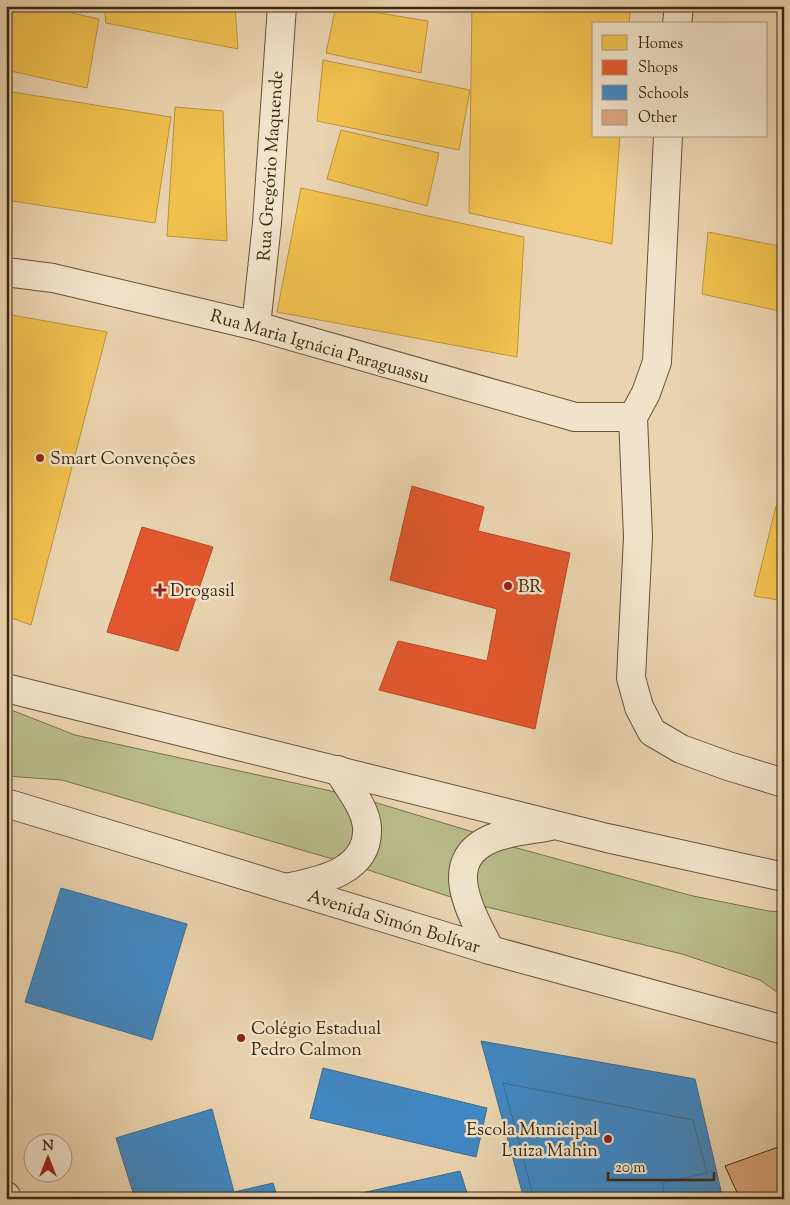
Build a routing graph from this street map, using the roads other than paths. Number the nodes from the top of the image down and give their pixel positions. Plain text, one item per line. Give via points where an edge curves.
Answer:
1 (282, 6) edge
2 (679, 6) edge
3 (677, 22) edge
4 (668, 138) edge
5 (6, 272) edge
6 (256, 326) junction
7 (633, 417) junction
8 (6, 688) edge
9 (338, 770) junction
10 (784, 783) edge
11 (7, 804) edge
12 (556, 825) junction
13 (784, 877) edge
14 (284, 888) junction
15 (490, 950) junction
16 (784, 1030) edge

1 - 6 street, Rua Gregório Maquende via 267,223
2 - 3 street
4 - 7 street via 657,362
5 - 6 street, Rua Maria Ignácia Paraguassu via 53,278
6 - 7 street, Rua Maria Ignácia Paraguassu via 575,417
7 - 10 street via 638,538 631,678 639,707 652,732 681,749
8 - 9 street
9 - 12 street
9 - 14 street via 360,806 367,827 365,844 353,865 322,880
11 - 14 street, Avenida Simón Bolívar
12 - 13 street
12 - 15 street via 493,838 476,848 464,863 466,902
14 - 15 street, Avenida Simón Bolívar
15 - 16 street, Avenida Simón Bolívar

